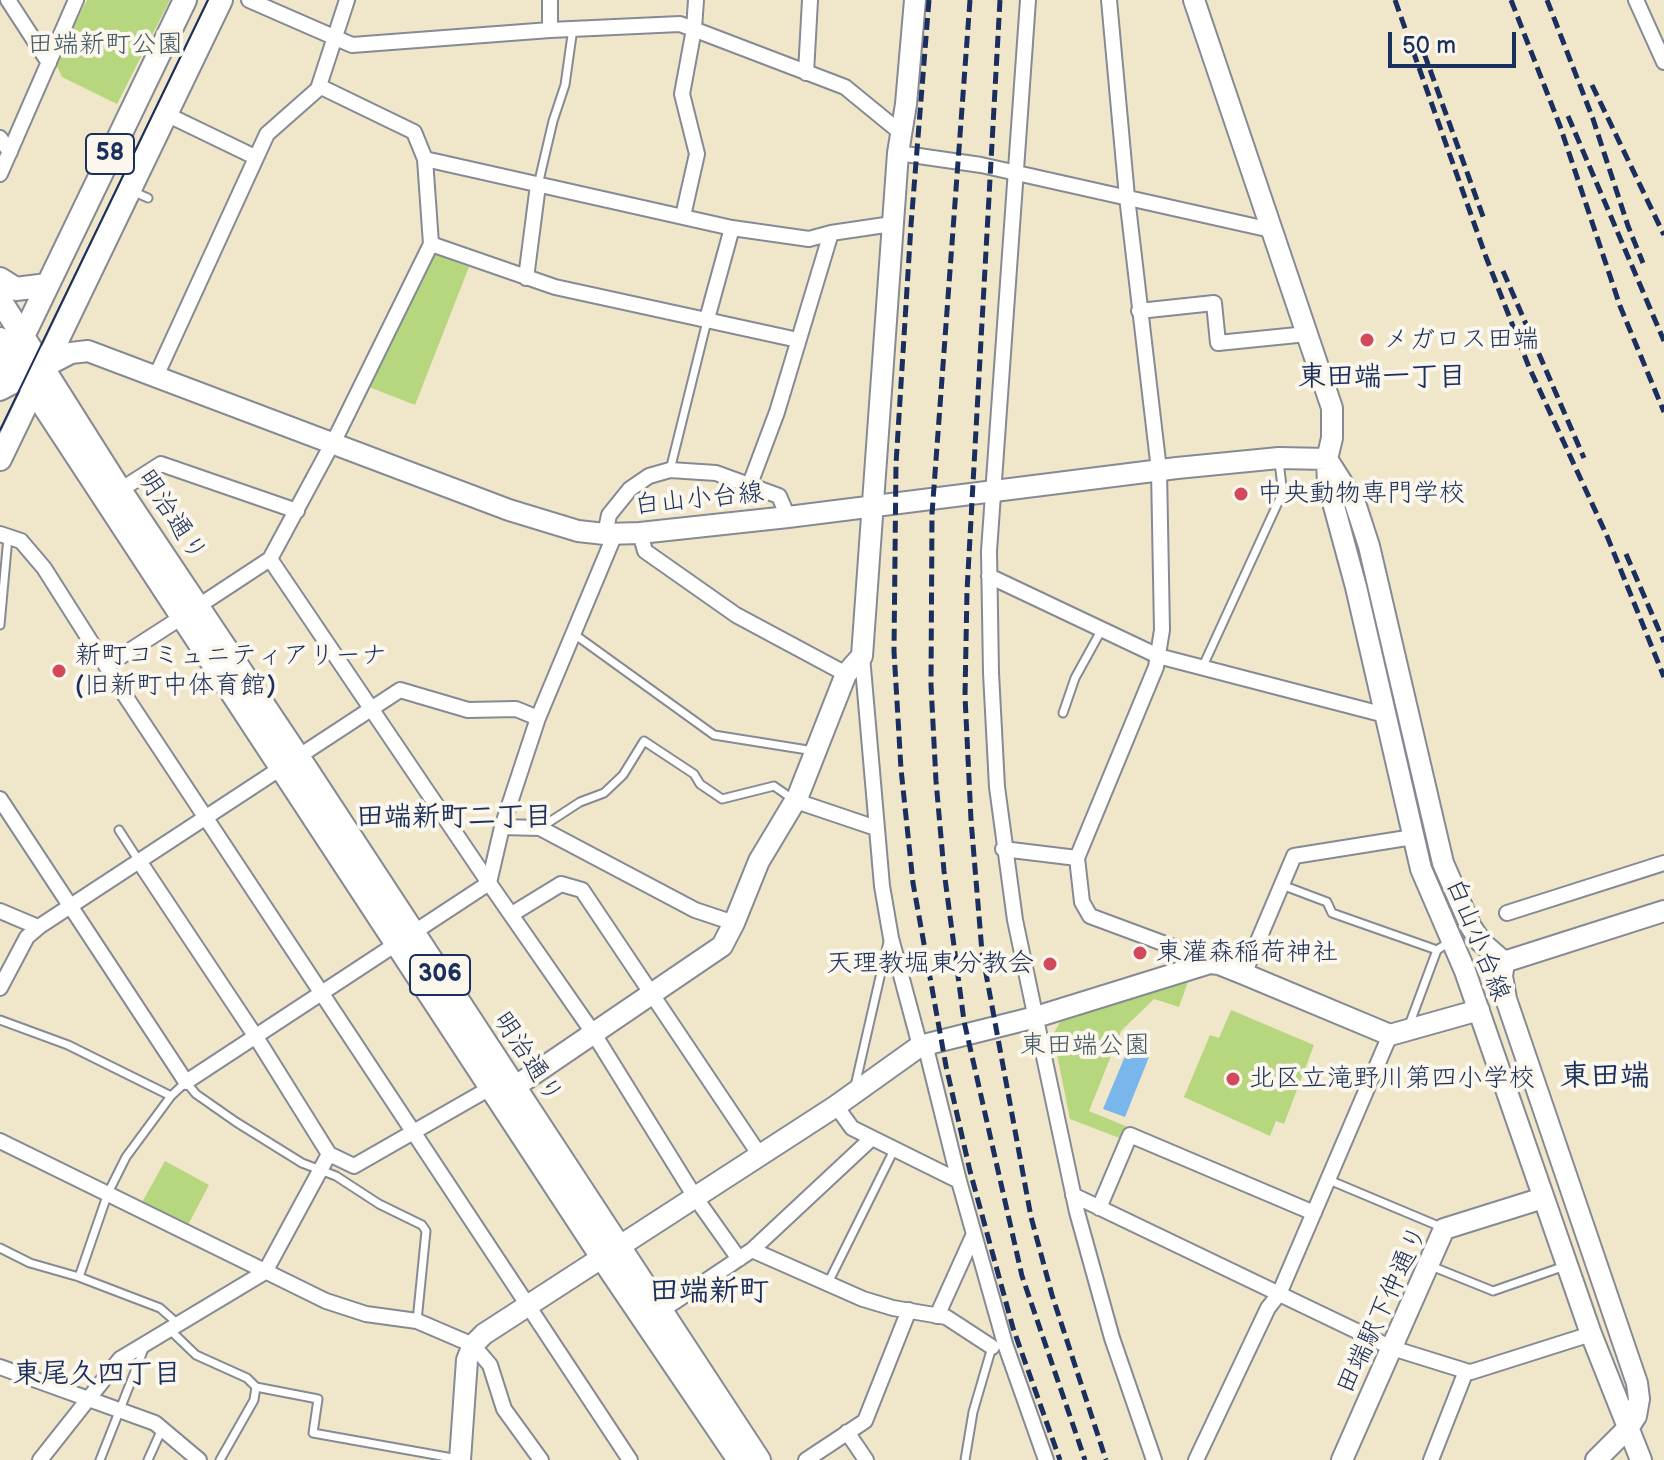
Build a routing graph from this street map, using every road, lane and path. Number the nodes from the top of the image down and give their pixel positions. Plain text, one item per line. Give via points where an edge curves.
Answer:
1 (8, 0) edge
2 (76, 0) edge
3 (185, 0) edge
4 (221, 0) edge
5 (249, 0) edge
6 (347, 0) edge
7 (550, 0) edge
8 (696, 0) edge
9 (810, 0) edge
10 (915, 0) edge
11 (1028, 0) edge
12 (1109, 0) edge
13 (1194, 0) edge
14 (1636, 0) edge
15 (573, 28) junction
16 (694, 29) junction
17 (550, 30) junction
18 (334, 39) junction
19 (1661, 45) edge
20 (1664, 62) edge
21 (49, 63) junction
22 (806, 73) junction
23 (319, 86) junction
24 (166, 114) junction
25 (900, 132) junction
26 (0, 138) edge
27 (10, 152) junction
28 (898, 153) junction
29 (255, 157) junction
30 (425, 159) junction
31 (1016, 173) junction
32 (0, 174) edge
33 (538, 185) junction
34 (1127, 197) junction
35 (683, 216) junction
36 (892, 224) junction
37 (732, 228) junction
38 (1271, 230) junction
39 (831, 233) junction
40 (431, 244) junction
41 (526, 278) junction
42 (0, 279) edge
43 (47, 285) junction
44 (0, 301) edge
45 (1139, 311) junction
46 (707, 319) junction
47 (1307, 334) junction
48 (24, 336) junction
49 (0, 339) edge
50 (798, 340) junction
51 (13, 358) junction
52 (157, 374) junction
53 (34, 379) junction
54 (0, 387) edge
55 (333, 442) junction
56 (1279, 458) junction
57 (0, 459) edge
58 (1327, 459) junction
59 (670, 470) junction
60 (1159, 470) junction
61 (750, 484) junction
62 (992, 491) junction
63 (113, 495) junction
64 (871, 506) junction
65 (297, 511) junction
66 (788, 517) junction
67 (640, 533) junction
68 (610, 534) junction
69 (4, 535) edge
70 (270, 559) junction
71 (989, 576) junction
72 (190, 612) junction
73 (0, 625) edge
74 (1102, 629) junction
75 (574, 634) junction
76 (862, 656) junction
77 (1158, 656) junction
78 (106, 666) junction
79 (1203, 666) junction
80 (846, 674) junction
81 (373, 708) junction
82 (1063, 713) dead end
83 (1385, 715) junction
84 (538, 718) junction
85 (816, 752) junction
86 (290, 763) junction
87 (0, 799) edge
88 (796, 801) junction
89 (207, 817) junction
90 (502, 827) junction
91 (540, 828) junction
92 (876, 828) junction
93 (119, 830) dead end
94 (1413, 837) junction
95 (1003, 849) junction
96 (1077, 858) junction
97 (139, 861) junction
98 (1664, 863) edge
99 (489, 883) junction
100 (1282, 885) junction
101 (72, 905) junction
102 (0, 911) edge
103 (1664, 911) edge
104 (1507, 913) dead end
105 (512, 914) junction
106 (734, 923) junction
107 (38, 927) junction
108 (890, 933) junction
109 (404, 940) junction
110 (1444, 945) junction
111 (1504, 962) junction
112 (1210, 963) junction
113 (1244, 974) junction
114 (0, 988) edge
115 (322, 994) junction
116 (653, 994) junction
117 (1479, 1010) junction
118 (1036, 1017) junction
119 (0, 1020) edge
120 (1398, 1032) junction
121 (594, 1034) junction
122 (256, 1037) junction
123 (922, 1045) junction
124 (186, 1082) junction
125 (503, 1088) junction
126 (853, 1092) junction
127 (171, 1096) junction
128 (836, 1106) junction
129 (414, 1133) junction
130 (871, 1139) junction
131 (0, 1141) edge
132 (894, 1150) junction
133 (329, 1154) junction
134 (759, 1154) junction
135 (319, 1170) junction
136 (1329, 1180) junction
137 (959, 1181) junction
138 (108, 1193) junction
139 (1073, 1195) junction
140 (695, 1197) junction
141 (1543, 1198) junction
142 (1099, 1208) junction
143 (1314, 1213) junction
144 (1444, 1229) junction
145 (974, 1234) junction
146 (0, 1248) edge
147 (610, 1253) junction
148 (746, 1255) junction
149 (1428, 1265) junction
150 (1567, 1266) junction
151 (265, 1272) junction
152 (79, 1277) junction
153 (828, 1283) junction
154 (1279, 1294) junction
155 (528, 1308) junction
156 (909, 1310) junction
157 (661, 1311) junction
158 (937, 1316) junction
159 (417, 1321) junction
160 (174, 1327) junction
161 (1591, 1334) junction
162 (146, 1344) junction
163 (473, 1345) junction
164 (998, 1346) junction
165 (1392, 1348) junction
166 (1, 1370) edge
167 (1466, 1371) junction
168 (256, 1387) junction
169 (87, 1400) junction
170 (120, 1410) junction
171 (1629, 1427) junction
172 (162, 1429) junction
173 (847, 1432) junction
174 (40, 1460) edge
175 (100, 1460) edge
176 (148, 1460) edge
177 (199, 1460) edge
178 (220, 1460) edge
179 (460, 1460) edge
180 (541, 1460) edge
181 (630, 1460) edge
182 (739, 1460) edge
183 (759, 1460) edge
184 (806, 1460) edge
185 (866, 1460) edge
186 (965, 1460) edge
187 (1046, 1460) edge
188 (1154, 1460) edge
189 (1196, 1460) edge
190 (1342, 1460) edge
191 (1431, 1460) edge
192 (1596, 1460) edge
193 (1641, 1460) edge

1 - 21 street
2 - 21 street
3 - 43 main road, 58
4 - 24 main road, 58
5 - 18 street
6 - 18 street
7 - 17 street
8 - 16 street
9 - 22 street
10 - 25 main road
11 - 31 street
12 - 34 street
13 - 38 main road
14 - 19 street
15 - 16 street via 680,24
15 - 17 street
15 - 33 lane via 565,85
16 - 22 street
16 - 35 street via 682,94 697,154
17 - 18 street via 352,45
18 - 23 street
19 - 20 street
21 - 27 street
22 - 25 street via 845,87
23 - 29 street via 267,134
23 - 30 street via 414,132
24 - 29 street
24 - 53 main road, 58 via 134,192
25 - 28 main road
26 - 27 street
27 - 32 street
28 - 31 street
28 - 36 main road
29 - 52 street
30 - 33 street
30 - 40 street
31 - 34 street
31 - 62 street
33 - 35 street
33 - 41 street
34 - 38 street
34 - 45 street
35 - 37 street
36 - 39 street
36 - 64 main road
37 - 39 street via 809,239
37 - 46 street
38 - 47 main road
39 - 50 street
40 - 41 street
40 - 55 street
41 - 46 street
42 - 43 main road via 16,289
43 - 48 main road, 58
44 - 48 main road, 306
45 - 47 street via 1214,303 1218,343
45 - 60 street
46 - 50 street
46 - 59 lane
47 - 58 main road via 1332,408
48 - 51 main road, 58
48 - 53 main road, 306
49 - 51 main road, 306
50 - 61 street
51 - 53 main road, 306
51 - 54 main road, 58
52 - 53 main road, 白山小台線 via 105,355 76,351
52 - 55 main road, 白山小台線
53 - 54 main road
53 - 57 main road, 58
53 - 63 main road, 明治通り / 306 via 63,436
53 - 63 main road, 明治通り / 306 via 66,405
55 - 65 street
55 - 68 main road, 白山小台線 via 547,523
56 - 58 main road, 白山小台線
56 - 60 main road, 白山小台線
56 - 79 lane via 1281,496
58 - 83 main road, 白山小台線 via 1333,510
58 - 111 main road, 白山小台線 via 1355,503 1380,586 1443,863 1471,927
59 - 61 street via 716,473
59 - 68 street via 630,489 609,515
60 - 62 main road, 白山小台線
60 - 77 street
61 - 66 street via 779,496
62 - 64 main road, 白山小台線
62 - 71 street
63 - 65 street via 161,464
63 - 72 main road, 明治通り / 306
64 - 66 main road, 白山小台線
64 - 76 main road
65 - 70 street
66 - 67 main road, 白山小台線
67 - 68 main road, 白山小台線
67 - 80 street via 645,551 736,615
68 - 75 street
69 - 73 lane
69 - 78 street via 21,541 44,568
70 - 72 street
70 - 81 street
71 - 74 street
71 - 95 street
72 - 78 street
72 - 86 main road, 明治通り / 306
74 - 77 street
74 - 82 lane
75 - 84 street
75 - 85 lane via 714,735
76 - 80 main road
76 - 92 street
77 - 79 street
77 - 96 street
78 - 89 street
79 - 83 street
80 - 85 main road
81 - 84 street via 400,690 468,710 516,709
81 - 86 street
81 - 99 street
83 - 94 main road, 白山小台線
84 - 90 street
85 - 88 main road
86 - 89 street
86 - 109 main road, 明治通り / 306
87 - 101 street
88 - 91 lane via 774,786 722,799 644,741 623,775 604,793
88 - 92 street
88 - 106 main road via 759,861
89 - 97 street
89 - 115 street
90 - 91 street
90 - 99 street
91 - 106 street via 695,910
92 - 108 street
93 - 97 lane
94 - 100 street via 1294,856
94 - 110 main road, 白山小台線
95 - 96 street
95 - 118 street
96 - 112 street via 1082,902 1090,916
97 - 101 street
97 - 122 street
98 - 104 street
99 - 105 street
99 - 109 street
100 - 110 lane via 1327,902 1332,913
100 - 113 street
101 - 107 street
101 - 124 street
102 - 107 street
103 - 111 main road, 白山小台線
105 - 116 street via 561,884 582,890
105 - 121 street
106 - 116 main road via 716,952
107 - 114 street via 27,937
108 - 123 street
108 - 126 lane
109 - 115 street
109 - 125 main road, 明治通り / 306
110 - 117 main road, 白山小台線
110 - 120 lane
111 - 171 main road, 白山小台線 via 1506,999 1637,1383 1636,1416
112 - 113 main road
112 - 118 main road
113 - 120 main road
115 - 122 street
115 - 129 street
116 - 121 main road
116 - 134 street
117 - 120 main road
117 - 141 main road, 白山小台線
118 - 123 main road
118 - 139 street
119 - 127 lane via 68,1045
120 - 136 street
121 - 125 main road
121 - 140 street
122 - 124 street
122 - 133 street
123 - 126 main road
123 - 137 street
124 - 127 lane
124 - 135 lane via 236,1122
125 - 129 street
125 - 147 main road, 明治通り / 306
126 - 128 main road
127 - 138 lane via 126,1157
128 - 130 street via 852,1128
128 - 134 main road
129 - 133 street via 354,1166
129 - 155 street
130 - 132 street
130 - 148 street
131 - 138 street
132 - 137 street
132 - 153 lane
133 - 135 street
134 - 140 main road
135 - 151 street
135 - 159 lane via 426,1231
136 - 143 street
136 - 144 lane
137 - 145 street
138 - 151 street
138 - 152 lane
139 - 142 street
139 - 188 street via 1112,1338
140 - 147 main road
140 - 148 street
141 - 144 main road, 田端駅下仲通り
141 - 150 main road, 白山小台線
142 - 143 street via 1130,1135
142 - 154 street
143 - 154 street
144 - 149 main road, 田端駅下仲通り
145 - 158 street
145 - 164 street
146 - 152 lane
147 - 155 main road
147 - 157 main road, 明治通り / 306
147 - 182 main road, 明治通り / 306
148 - 153 street
148 - 157 street
149 - 150 lane via 1493,1291
149 - 165 main road, 田端駅下仲通り
150 - 161 main road, 白山小台線
151 - 159 street via 366,1314
151 - 160 street
152 - 160 lane via 160,1308
153 - 156 street via 863,1299
154 - 165 street
154 - 189 street
155 - 163 main road
155 - 181 street
156 - 158 street
156 - 173 street via 865,1421
157 - 183 main road, 明治通り / 306
158 - 164 street
159 - 163 street
160 - 162 street
160 - 168 lane via 196,1355
161 - 167 street
161 - 171 main road, 白山小台線
162 - 169 street via 120,1359
162 - 170 lane
163 - 179 main road via 467,1360
163 - 180 street via 490,1365 504,1409
164 - 186 lane via 973,1412
164 - 187 street
165 - 167 street
165 - 190 main road, 田端駅下仲通り
166 - 169 street
167 - 191 street
168 - 178 lane
168 - 179 lane via 318,1399 313,1433
169 - 170 street
169 - 174 street
170 - 172 street
170 - 175 lane
171 - 192 main road
171 - 193 main road
172 - 176 lane
172 - 177 street
173 - 184 street
173 - 185 street

